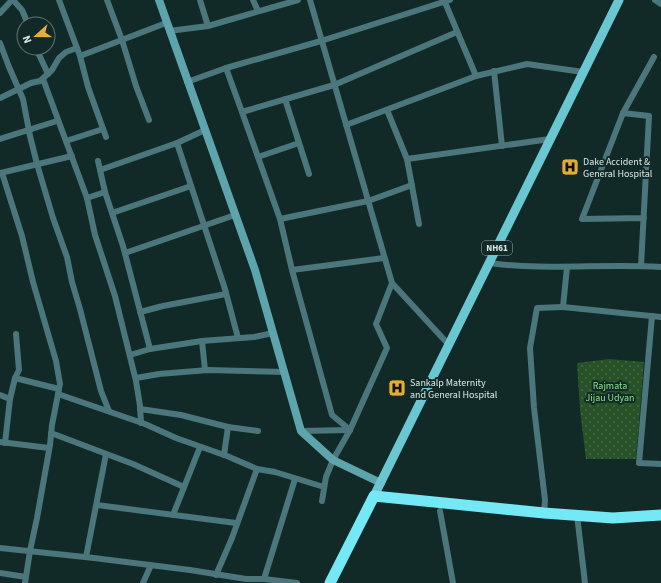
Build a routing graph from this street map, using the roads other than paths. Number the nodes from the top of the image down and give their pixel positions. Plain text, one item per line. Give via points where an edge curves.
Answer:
1 (13, 0) edge
2 (58, 0) edge
3 (107, 0) edge
4 (159, 0) edge
5 (200, 0) edge
6 (253, 0) edge
7 (298, 0) edge
8 (310, 0) edge
9 (446, 0) edge
10 (619, 0) edge
11 (654, 0) edge
12 (661, 4) edge
13 (258, 12) junction
14 (0, 13) edge
15 (25, 16) edge
16 (208, 26) junction
17 (168, 27) junction
18 (457, 32) junction
19 (122, 40) junction
20 (322, 41) junction
21 (0, 43) edge
22 (77, 48) junction
23 (38, 56) edge
24 (80, 56) junction
25 (654, 57) dead end
26 (226, 68) junction
27 (494, 72) junction
28 (583, 72) junction
29 (476, 76) junction
30 (45, 77) junction
31 (187, 82) junction
32 (334, 85) junction
33 (19, 90) junction
34 (0, 98) edge
35 (285, 100) junction
36 (387, 110) junction
37 (242, 112) junction
38 (622, 112) junction
39 (149, 120) dead end
40 (57, 121) junction
41 (346, 126) junction
42 (28, 129) junction
43 (103, 129) junction
44 (205, 130) junction
45 (106, 137) dead end
46 (0, 139) edge
47 (550, 140) junction
48 (66, 141) junction
49 (177, 143) junction
50 (299, 143) junction
51 (502, 146) junction
52 (72, 156) junction
53 (258, 158) junction
54 (408, 159) junction
55 (98, 161) dead end
56 (37, 164) junction
57 (100, 170) junction
58 (1, 173) edge
59 (309, 174) dead end
60 (191, 186) junction
61 (412, 186) junction
62 (105, 192) junction
63 (87, 198) junction
64 (368, 201) junction
65 (112, 213) junction
66 (235, 215) junction
67 (644, 218) junction
68 (280, 219) junction
69 (420, 224) dead end
70 (204, 226) junction
71 (125, 253) junction
72 (384, 258) junction
73 (489, 263) junction
74 (641, 266) junction
75 (567, 267) junction
76 (661, 267) edge
77 (292, 270) junction
78 (392, 283) junction
79 (226, 294) junction
80 (563, 307) junction
81 (140, 312) junction
82 (652, 316) junction
83 (661, 317) edge
84 (273, 333) junction
85 (16, 334) dead end
86 (238, 338) junction
87 (202, 341) junction
88 (449, 345) junction
89 (150, 349) junction
90 (130, 355) junction
91 (205, 370) junction
92 (285, 372) junction
93 (15, 378) junction
94 (136, 378) junction
95 (58, 391) junction
96 (0, 395) edge
97 (10, 399) junction
98 (140, 409) junction
99 (109, 411) junction
100 (141, 423) junction
101 (228, 427) junction
102 (350, 430) junction
103 (258, 431) dead end
104 (301, 431) junction
105 (51, 433) junction
106 (3, 442) edge
107 (200, 447) junction
108 (49, 448) junction
109 (106, 454) junction
110 (224, 455) junction
111 (332, 460) junction
112 (661, 464) edge
113 (257, 469) junction
114 (295, 478) junction
115 (381, 483) junction
116 (184, 487) junction
117 (324, 487) junction
118 (374, 496) junction
119 (322, 501) dead end
120 (97, 505) junction
121 (440, 511) dead end
122 (544, 513) junction
123 (174, 515) junction
124 (577, 515) junction
125 (661, 515) edge
126 (236, 523) junction
127 (0, 548) edge
128 (30, 551) junction
129 (86, 557) junction
130 (151, 565) junction
131 (0, 573) edge
132 (216, 575) junction
133 (264, 579) junction
134 (26, 580) edge
135 (143, 583) edge
136 (297, 583) edge
137 (330, 583) edge
138 (453, 583) edge
139 (585, 583) edge

1 - 14 street
1 - 15 street
2 - 22 street
3 - 19 street
4 - 17 street
5 - 16 street
6 - 13 street
7 - 13 street
8 - 20 street
9 - 18 street
9 - 20 street
10 - 28 main road, NH61
11 - 12 street
13 - 16 street
16 - 17 street
17 - 19 street
17 - 31 street
18 - 29 street
18 - 32 street
19 - 24 street
19 - 39 street
20 - 26 street
20 - 32 street
21 - 33 street
22 - 24 street
22 - 30 street via 59,58
23 - 30 street
24 - 43 street
25 - 38 street
26 - 31 street
26 - 37 street
27 - 28 street via 527,64
27 - 29 street
27 - 51 street
28 - 47 main road, NH61
29 - 36 street
30 - 33 street
30 - 40 street
31 - 44 street
32 - 35 street
32 - 41 street
33 - 34 street
33 - 42 street
35 - 37 street
35 - 50 street
36 - 41 street
36 - 54 street
37 - 53 street
38 - 67 street via 649,116
38 - 67 street via 582,219
40 - 42 street
40 - 48 street
41 - 64 street
42 - 46 street
42 - 56 street
43 - 45 street
43 - 48 street
44 - 49 street
44 - 66 street
47 - 51 street
47 - 73 main road, NH61
48 - 52 street
49 - 57 street
49 - 60 street
50 - 53 street
50 - 59 street
51 - 54 street
52 - 56 street
52 - 63 street
53 - 68 street
54 - 61 street
55 - 57 street
56 - 58 street
56 - 99 street via 67,257 101,391
57 - 62 street
58 - 95 street via 22,236 56,361 60,384
60 - 65 street
60 - 70 street
61 - 64 street
61 - 69 street
62 - 63 street
62 - 65 street
63 - 90 street via 95,235
64 - 68 street
64 - 72 street
65 - 71 street
66 - 70 street
66 - 84 street via 255,270
67 - 74 street
68 - 77 street
70 - 71 street
70 - 79 street
71 - 81 street
72 - 77 street
72 - 78 street
73 - 75 street
73 - 88 main road, NH61
74 - 75 street
74 - 76 street
75 - 80 street
77 - 102 street via 332,416
78 - 88 street
78 - 102 street via 376,324 387,348
79 - 81 street
79 - 86 street
80 - 82 street
80 - 122 street via 537,308 530,348 545,500
81 - 89 street
82 - 83 street
82 - 112 street via 639,463
84 - 86 street
84 - 92 street
85 - 93 street via 19,370
86 - 87 street
87 - 89 street
87 - 91 street
88 - 115 main road, NH61
89 - 90 street
90 - 94 street
91 - 92 street
91 - 94 street
92 - 104 street
93 - 95 street
93 - 97 street
94 - 98 street
95 - 99 street
95 - 105 street
96 - 97 street
97 - 106 street
98 - 100 street
98 - 101 street via 181,415
99 - 100 street
100 - 107 street
101 - 103 street
101 - 110 street
102 - 104 street
102 - 111 street
104 - 111 street
105 - 108 street
105 - 109 street
106 - 108 street
107 - 110 street
107 - 116 street
108 - 128 street
109 - 116 street
109 - 120 street
110 - 113 street
111 - 115 street
111 - 117 street
113 - 114 street
113 - 126 street
114 - 117 street
114 - 133 street
115 - 118 main road, NH61
116 - 123 street
117 - 119 street
118 - 122 highway
118 - 137 highway, NH61
120 - 123 street
120 - 129 street
121 - 138 street
122 - 124 highway
123 - 126 street
124 - 125 highway via 612,518
124 - 139 street
126 - 132 street
127 - 128 street
128 - 129 street
128 - 134 street
129 - 130 street
130 - 132 street
130 - 135 street
131 - 134 street
132 - 133 street
133 - 136 street

